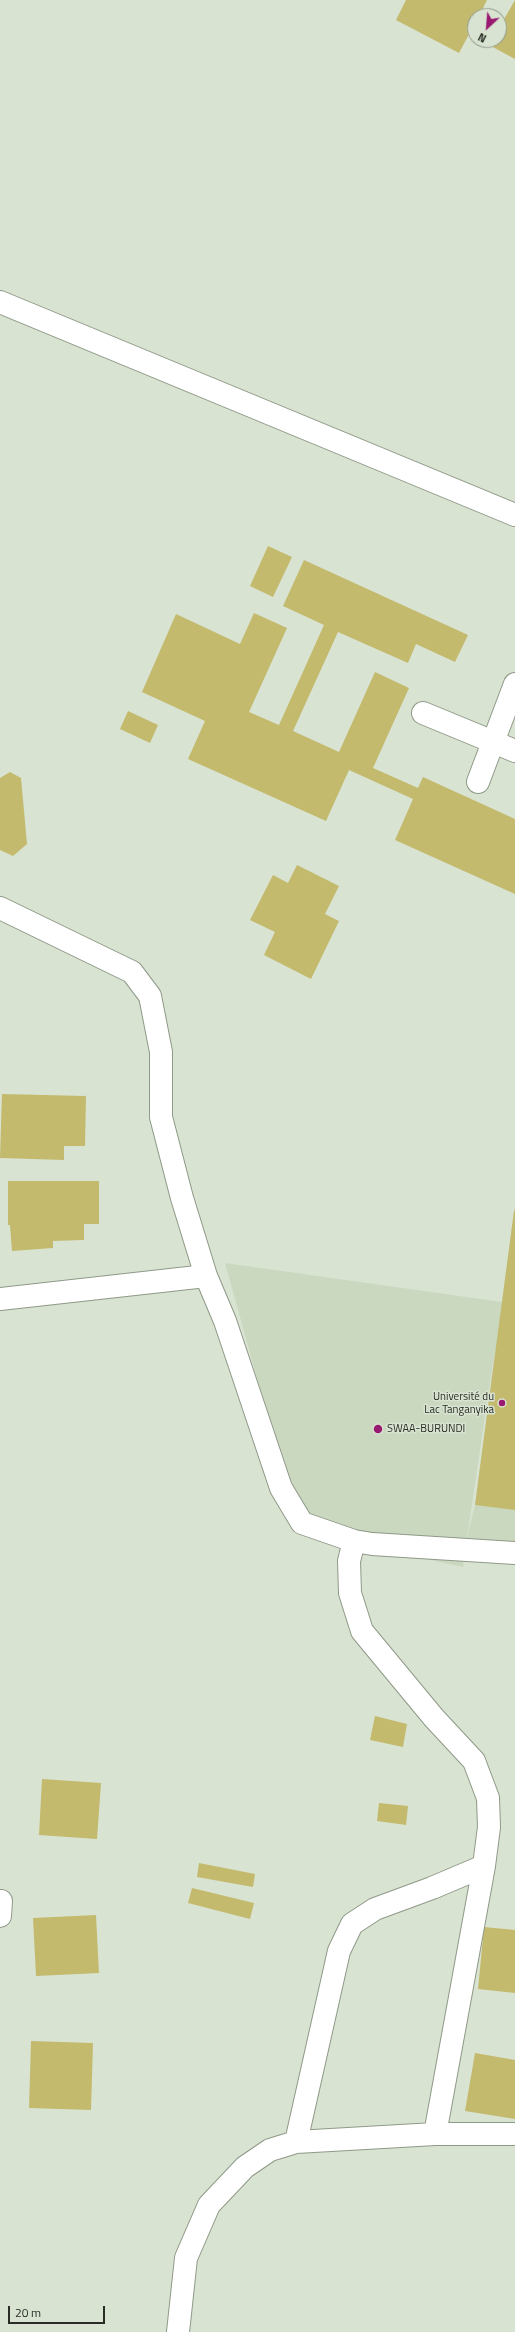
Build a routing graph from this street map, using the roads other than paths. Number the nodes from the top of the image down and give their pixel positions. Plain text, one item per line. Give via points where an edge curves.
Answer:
1 (0, 302) edge
2 (515, 515) edge
3 (515, 684) edge
4 (423, 714) dead end
5 (492, 741) junction
6 (515, 751) edge
7 (478, 782) dead end
8 (0, 908) edge
9 (206, 1276) junction
10 (0, 1299) edge
11 (354, 1541) junction
12 (515, 1553) edge
13 (484, 1866) junction
14 (435, 2134) junction
15 (515, 2134) edge
16 (296, 2142) junction
17 (178, 2332) edge

1 - 2 street
3 - 5 street
4 - 5 street
5 - 6 street
5 - 7 street
8 - 9 street via 132,972 150,996 161,1052 161,1117
9 - 10 street
9 - 11 street via 225,1321 281,1488 302,1523
11 - 12 street
11 - 13 street via 349,1561 350,1594 362,1630 434,1718 474,1761 488,1798 489,1827
13 - 14 street
13 - 16 street via 375,1909 352,1924 339,1951
14 - 15 street
14 - 16 street
16 - 17 street via 270,2150 245,2167 209,2205 186,2258

